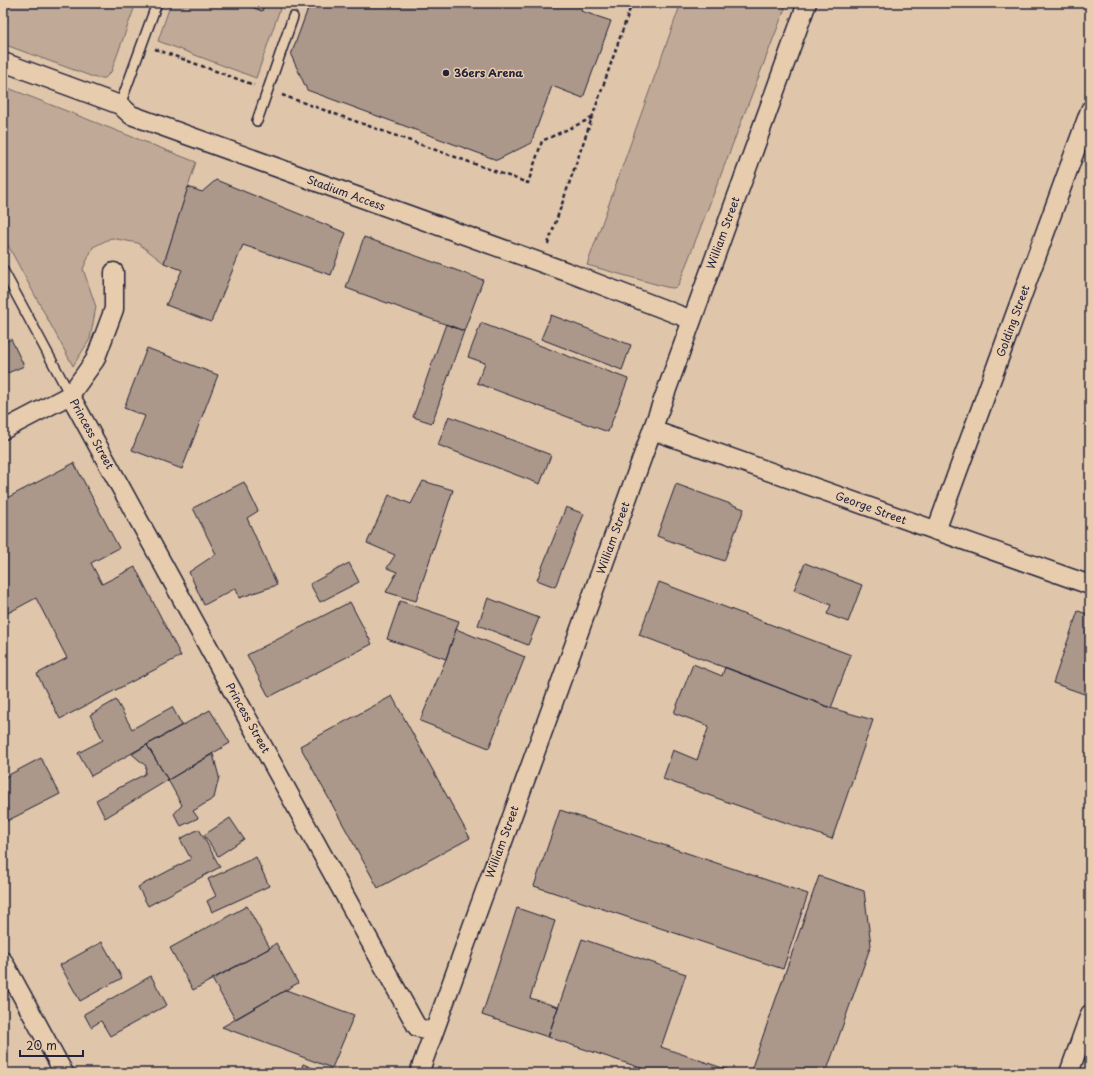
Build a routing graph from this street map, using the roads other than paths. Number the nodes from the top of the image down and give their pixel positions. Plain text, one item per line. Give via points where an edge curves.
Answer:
1 (157, 3) edge
2 (807, 3) edge
3 (293, 17) dead end
4 (3, 62) edge
5 (120, 105) junction
6 (1090, 110) edge
7 (257, 120) dead end
8 (3, 270) edge
9 (114, 272) dead end
10 (692, 320) junction
11 (70, 395) junction
12 (3, 430) edge
13 (652, 430) junction
14 (936, 531) junction
15 (1090, 586) edge
16 (3, 961) edge
17 (1090, 1014) edge
18 (433, 1033) junction
19 (64, 1073) edge
20 (419, 1073) edge
21 (1069, 1073) edge

1 - 5 lane
2 - 10 street, William Street
3 - 7 lane
4 - 5 street, Stadium Access
5 - 10 street, Stadium Access via 131,115 542,263
6 - 14 street, Golding Street
8 - 11 lane
9 - 11 street via 114,309 95,360
10 - 13 street, William Street
11 - 12 street
11 - 18 street, Princess Street via 417,1027
13 - 14 street, George Street
13 - 18 street, William Street
14 - 15 street, George Street
16 - 19 street
17 - 21 street
18 - 20 street, William Street

